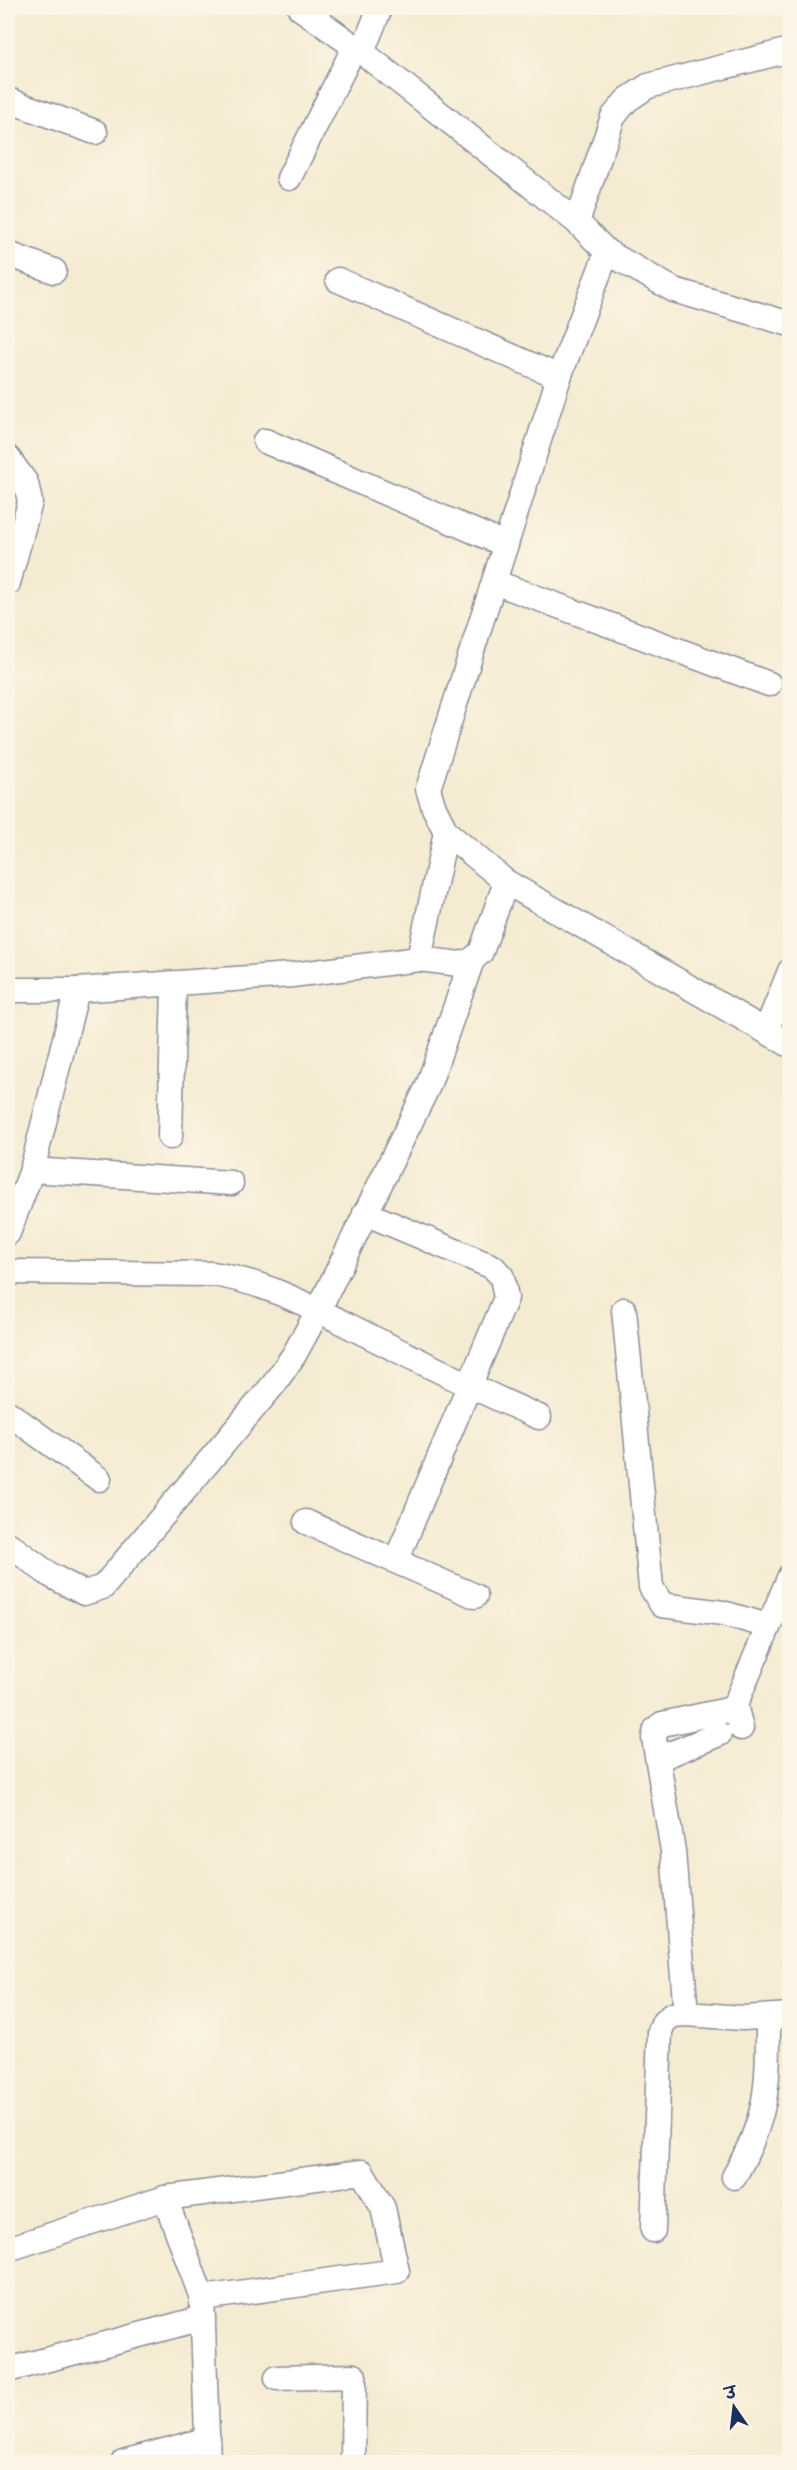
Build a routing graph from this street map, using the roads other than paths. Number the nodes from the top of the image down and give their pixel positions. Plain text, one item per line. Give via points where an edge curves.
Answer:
1 (300, 8) edge
2 (380, 8) edge
3 (358, 50) junction
4 (789, 50) edge
5 (8, 100) edge
6 (95, 132) dead end
7 (289, 178) dead end
8 (578, 222) junction
9 (606, 252) junction
10 (8, 254) edge
11 (54, 271) dead end
12 (338, 280) dead end
13 (789, 324) edge
14 (559, 377) junction
15 (265, 441) dead end
16 (8, 458) edge
17 (506, 545) junction
18 (8, 582) edge
19 (495, 582) junction
20 (770, 684) dead end
21 (446, 832) junction
22 (506, 882) junction
23 (419, 959) junction
24 (472, 960) junction
25 (789, 971) edge
26 (174, 985) junction
27 (8, 990) edge
28 (77, 990) junction
29 (766, 1031) junction
30 (789, 1045) edge
31 (170, 1137) dead end
32 (32, 1170) junction
33 (231, 1183) dead end
34 (365, 1213) junction
35 (8, 1233) edge
36 (8, 1272) edge
37 (624, 1310) dead end
38 (318, 1311) junction
39 (471, 1387) junction
40 (8, 1413) edge
41 (539, 1417) dead end
42 (99, 1479) dead end
43 (306, 1522) dead end
44 (8, 1544) edge
45 (396, 1561) junction
46 (789, 1576) edge
47 (475, 1596) dead end
48 (768, 1626) junction
49 (732, 1722) junction
50 (658, 1759) junction
51 (686, 2014) junction
52 (779, 2016) edge
53 (734, 2177) dead end
54 (165, 2198) junction
55 (653, 2230) dead end
56 (8, 2249) edge
57 (203, 2308) junction
58 (8, 2370) edge
59 (277, 2378) dead end
60 (208, 2451) edge
61 (123, 2463) edge
62 (353, 2463) edge

1 - 3 street
2 - 3 street
3 - 7 street
3 - 8 street
4 - 8 street via 648,86 627,100 613,117
5 - 6 street
8 - 9 street
9 - 13 street via 674,290
9 - 14 street
10 - 11 street
12 - 14 street
14 - 17 street
15 - 17 street
16 - 18 street via 26,483 30,502
17 - 19 street
19 - 20 street
19 - 21 street via 429,789
21 - 22 street
21 - 23 street
22 - 24 street via 481,952
22 - 29 street
23 - 24 street via 460,964
23 - 26 street
24 - 34 street via 428,1086
25 - 29 street
26 - 28 street
26 - 31 street
27 - 28 street
28 - 32 street
29 - 30 street
32 - 33 street
32 - 35 street
34 - 38 street
34 - 39 street via 493,1267 502,1277 506,1298
36 - 38 street via 213,1274 240,1278
37 - 48 street via 651,1587 656,1599 670,1607 723,1614
38 - 39 street
38 - 44 street via 274,1384 103,1587 84,1593 50,1575
39 - 41 street
39 - 45 street
40 - 42 street
43 - 45 street
45 - 47 street
46 - 48 street
48 - 49 street
49 - 50 street
49 - 50 street via 728,1710 662,1724 654,1738
50 - 51 street via 673,1851
51 - 52 street
51 - 55 street via 672,2015 660,2031
52 - 53 street via 764,2112 754,2143
54 - 56 street
54 - 57 street
54 - 57 street via 362,2172 382,2208 397,2271
57 - 58 street
57 - 60 street
59 - 62 street via 354,2376
60 - 61 street

